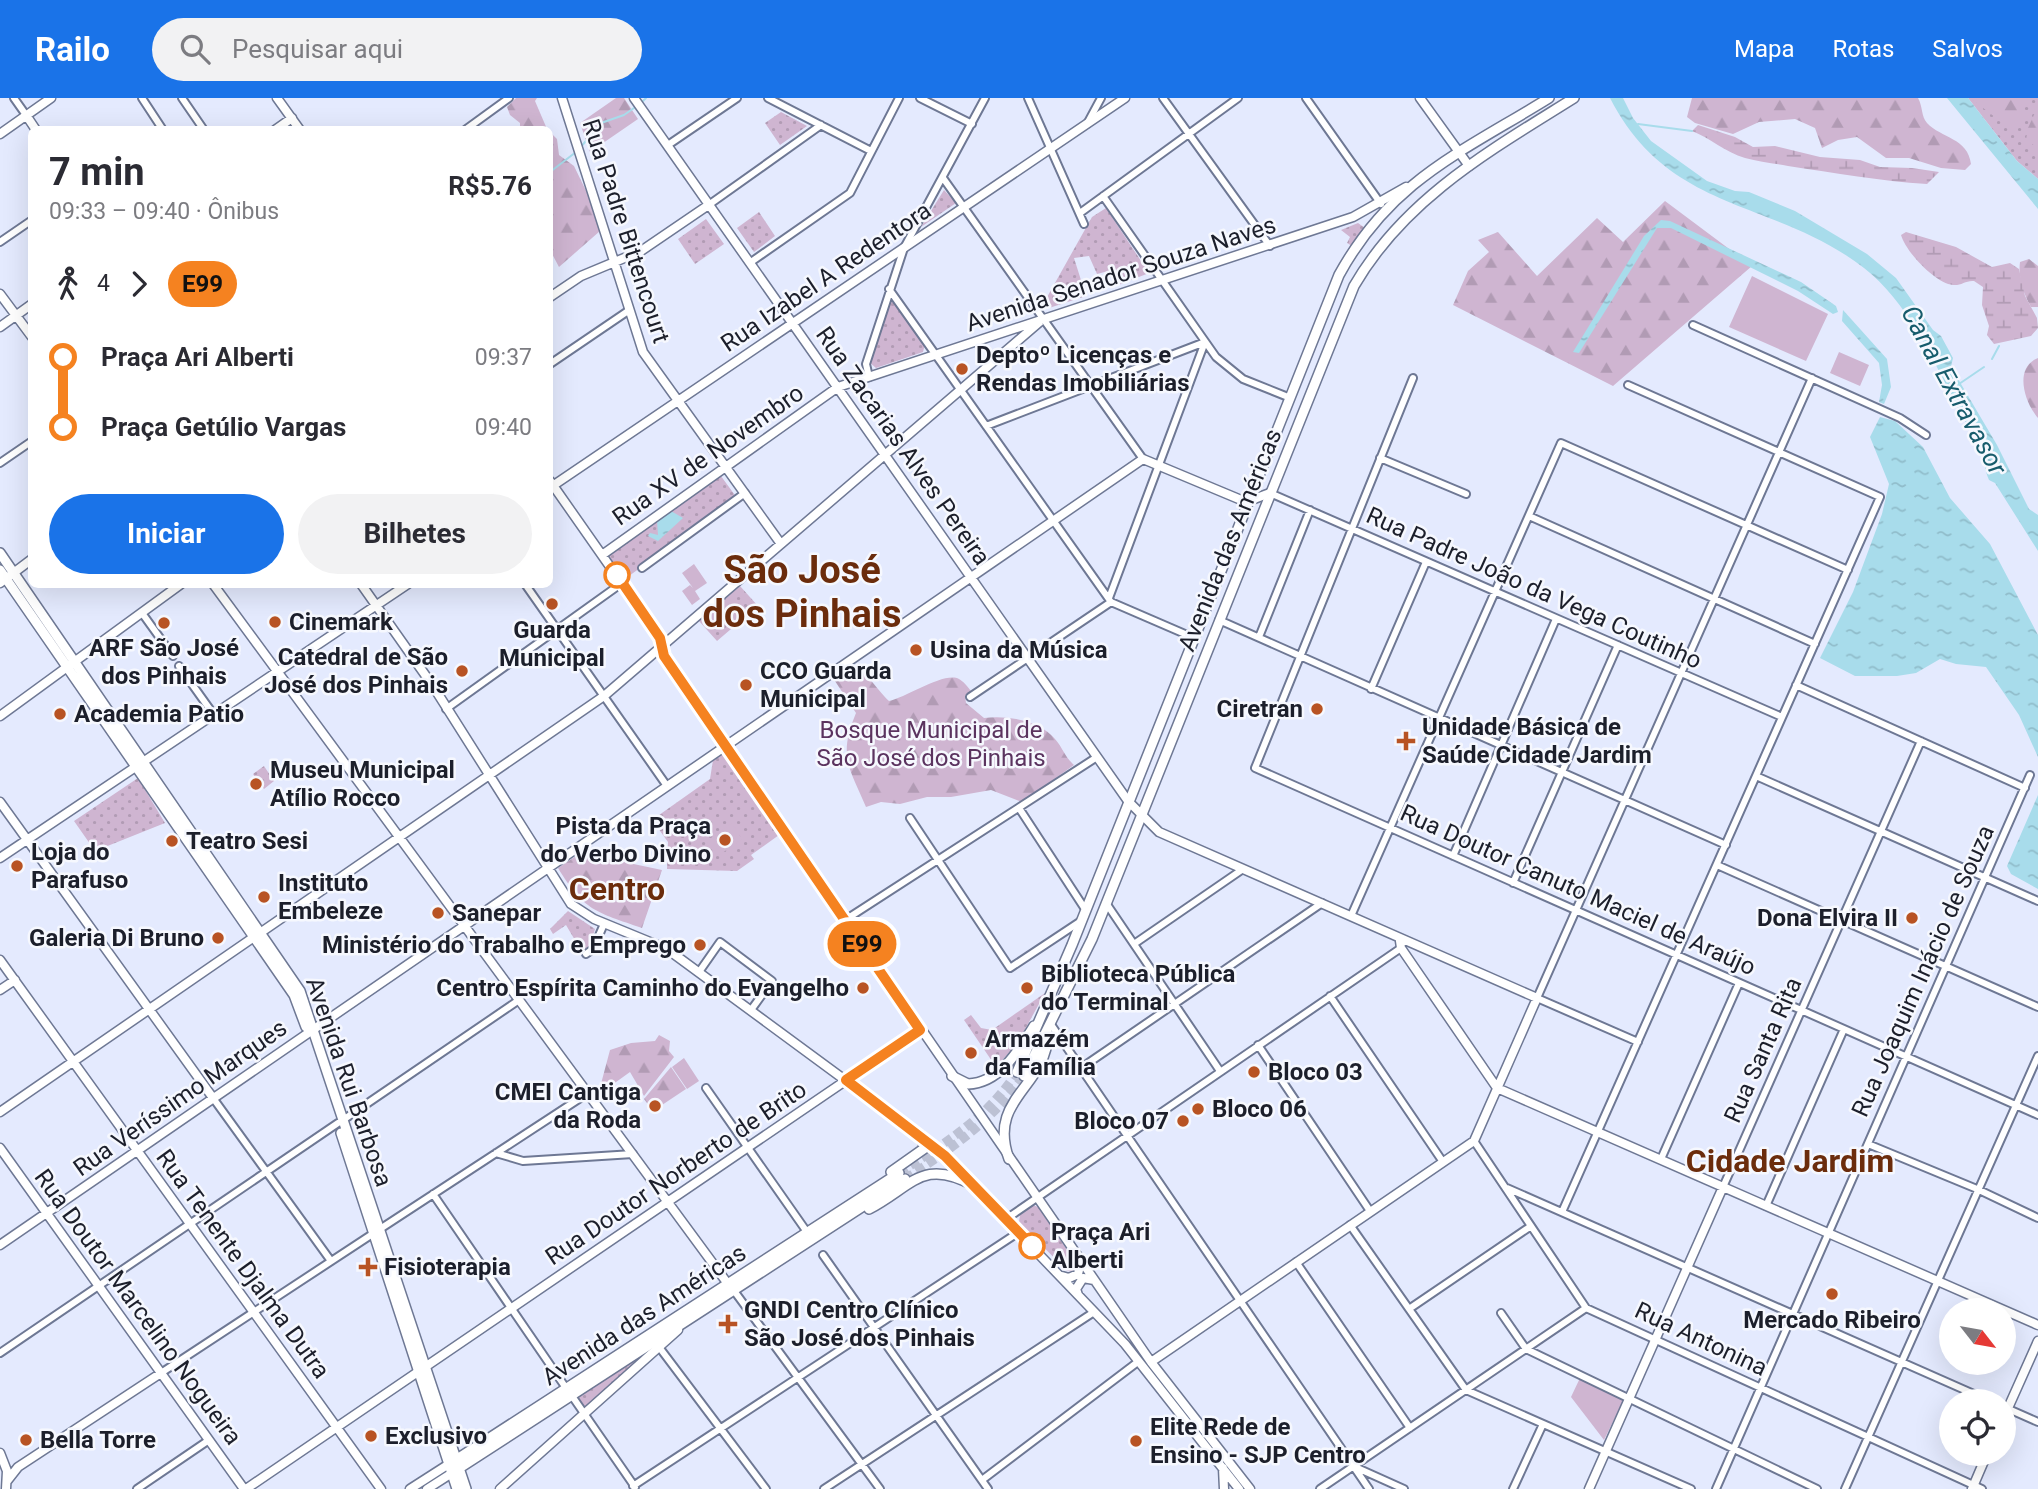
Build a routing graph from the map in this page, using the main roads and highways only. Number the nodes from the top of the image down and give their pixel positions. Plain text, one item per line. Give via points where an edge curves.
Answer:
1 (51, 98) edge
2 (277, 98) edge
3 (562, 98) edge
4 (634, 98) edge
5 (1125, 98) edge
6 (1420, 98) edge
7 (1549, 98) edge
8 (1574, 98) edge
9 (26, 116) junction
10 (292, 118) junction
11 (33, 126) edge
12 (281, 126) edge
13 (297, 126) edge
14 (0, 134) edge
15 (1459, 151) junction
16 (1469, 166) junction
17 (1410, 184) junction
18 (710, 204) junction
19 (613, 263) junction
20 (0, 294) edge
21 (553, 295) edge
22 (28, 307) edge
23 (16, 316) junction
24 (1043, 319) junction
25 (793, 322) junction
26 (0, 327) edge
27 (28, 332) edge
28 (838, 387) junction
29 (678, 401) junction
30 (885, 454) junction
31 (724, 465) junction
32 (553, 484) edge
33 (553, 488) edge
34 (1270, 493) junction
35 (1246, 502) junction
36 (781, 544) junction
37 (0, 553) edge
38 (601, 555) junction
39 (28, 562) edge
40 (5, 576) edge
41 (971, 577) junction
42 (176, 588) edge
43 (216, 588) edge
44 (364, 588) edge
45 (402, 588) edge
46 (376, 606) junction
47 (662, 646) junction
48 (71, 664) junction
49 (277, 673) junction
50 (0, 716) edge
51 (726, 746) junction
52 (140, 765) junction
53 (488, 775) junction
54 (1128, 801) junction
55 (0, 802) edge
56 (1140, 815) junction
57 (399, 837) junction
58 (27, 840) junction
59 (0, 858) edge
60 (547, 869) junction
61 (464, 926) junction
62 (257, 934) junction
63 (1407, 944) junction
64 (0, 960) edge
65 (15, 980) junction
66 (0, 990) edge
67 (149, 1009) junction
68 (1044, 1009) junction
69 (1049, 1024) junction
70 (920, 1030) junction
71 (311, 1031) junction
72 (73, 1061) junction
73 (951, 1076) junction
74 (846, 1080) junction
75 (1497, 1088) junction
76 (213, 1098) junction
77 (0, 1112) edge
78 (920, 1135) junction
79 (0, 1148) edge
80 (137, 1151) junction
81 (1009, 1159) junction
82 (902, 1176) tunnel mouth
83 (975, 1186) junction
84 (1723, 1187) junction
85 (668, 1202) junction
86 (47, 1213) junction
87 (825, 1227) junction
88 (0, 1245) edge
89 (1080, 1260) junction
90 (1060, 1275) junction
91 (1094, 1280) junction
92 (731, 1287) junction
93 (1079, 1295) junction
94 (690, 1319) junction
95 (2038, 1325) edge
96 (2038, 1341) edge
97 (1151, 1362) junction
98 (422, 1369) junction
99 (161, 1373) junction
100 (2015, 1389) edge
101 (569, 1392) junction
102 (336, 1427) junction
103 (2, 1457) edge
104 (21, 1465) junction
105 (454, 1466) junction
106 (1983, 1466) edge
107 (1223, 1468) junction
108 (6, 1485) edge
109 (1976, 1488) edge
110 (245, 1489) edge
111 (381, 1489) edge
112 (410, 1489) edge
113 (427, 1489) edge
114 (457, 1489) edge
115 (466, 1489) edge
116 (500, 1489) edge
117 (1224, 1489) edge
118 (1239, 1489) edge
119 (1250, 1489) edge
120 (1589, 1489) edge

1 - 9 main road
2 - 10 main road
3 - 19 main road, Rua Padre Bittencourt
4 - 18 main road, Rua Zacarias Alves Pereira
5 - 25 main road, Rua Izabel A Redentora
6 - 15 main road
7 - 15 main road, Avenida das Américas
8 - 16 main road, Avenida das Américas
9 - 11 main road
9 - 14 main road
10 - 12 main road
10 - 13 main road
15 - 16 main road
15 - 17 main road, Avenida das Américas
16 - 34 main road, Avenida das Américas via 1409,212 1359,277
17 - 24 main road, Avenida Senador Souza Naves via 1353,218
17 - 35 main road, Avenida das Américas via 1380,214 1346,261
18 - 19 main road via 641,251
18 - 25 main road, Rua Zacarias Alves Pereira
19 - 21 main road via 581,276
19 - 29 main road, Rua Padre Bittencourt via 643,352
20 - 23 main road
22 - 23 main road
23 - 26 main road
23 - 27 main road
24 - 28 main road, Avenida Senador Souza Naves
24 - 30 main road
25 - 28 main road, Rua Zacarias Alves Pereira
25 - 29 main road, Rua Izabel A Redentora
28 - 30 main road, Rua Zacarias Alves Pereira
28 - 31 main road, Rua XV de Novembro
29 - 31 main road, Rua Padre Bittencourt
29 - 32 main road, Rua Izabel A Redentora
30 - 36 main road
30 - 41 main road, Rua Zacarias Alves Pereira
31 - 36 main road, Rua Padre Bittencourt
31 - 38 main road, Rua XV de Novembro
33 - 38 main road
34 - 35 main road
34 - 56 main road, Avenida das Américas
35 - 41 main road, Rua Veríssimo Marques via 1143,459
35 - 54 main road, Avenida das Américas
36 - 47 main road
37 - 40 main road, Avenida Rui Barbosa
38 - 47 main road
39 - 40 main road
40 - 48 main road, Avenida Rui Barbosa
41 - 51 main road, Rua Veríssimo Marques
41 - 54 main road, Rua Zacarias Alves Pereira
42 - 48 main road
43 - 49 main road
44 - 46 main road
45 - 46 main road
46 - 49 main road
46 - 53 main road via 431,682
47 - 51 main road via 664,656
47 - 53 main road via 604,696
48 - 50 main road
48 - 52 main road, Avenida Rui Barbosa
49 - 52 main road
49 - 57 main road
51 - 60 main road, Rua Veríssimo Marques
51 - 70 main road
52 - 58 main road
52 - 62 main road, Avenida Rui Barbosa
53 - 57 main road
53 - 60 main road
54 - 56 main road, Rua Zacarias Alves Pereira
54 - 68 main road, Avenida das Américas
55 - 58 main road
56 - 63 main road, Rua Zacarias Alves Pereira via 1159,832
56 - 69 main road, Avenida das Américas via 1083,959
57 - 61 main road
57 - 62 main road
58 - 59 main road
58 - 67 main road
60 - 61 main road, Rua Veríssimo Marques
60 - 74 main road via 571,904 604,923 656,943
61 - 71 main road, Rua Veríssimo Marques
61 - 85 main road
62 - 67 main road
62 - 71 main road, Avenida Rui Barbosa
63 - 75 main road
63 - 75 main road, Rua Zacarias Alves Pereira via 1538,998
64 - 65 main road, Rua Tenente Djalma Dutra
65 - 66 main road
65 - 72 main road, Rua Tenente Djalma Dutra
67 - 72 main road
67 - 76 main road
68 - 69 main road, Avenida das Américas via 1020,1074
68 - 73 main road via 1017,1052 998,1072 974,1084
69 - 81 main road via 1048,1043 1036,1069 1003,1122 1002,1138
70 - 73 main road
70 - 74 main road, Rua Doutor Norberto de Brito
71 - 76 main road, Rua Veríssimo Marques
71 - 98 main road, Avenida Rui Barbosa
72 - 77 main road
72 - 80 main road, Rua Tenente Djalma Dutra
73 - 81 main road
74 - 78 main road
74 - 85 main road, Rua Doutor Norberto de Brito
75 - 84 main road
75 - 97 main road via 1474,1141
76 - 80 main road, Rua Veríssimo Marques
78 - 83 main road
78 - 87 main road via 925,1145 919,1154 849,1200
79 - 86 main road, Rua Doutor Marcelino Nogueira
80 - 86 main road, Rua Veríssimo Marques
80 - 102 main road, Rua Tenente Djalma Dutra
81 - 89 main road
82 - 87 main road, Avenida das Américas
83 - 87 main road via 946,1172 929,1174
83 - 90 main road
84 - 95 main road
84 - 120 main road, Rua Santa Rita
85 - 92 main road
85 - 98 main road, Rua Doutor Norberto de Brito
86 - 88 main road, Rua Veríssimo Marques
86 - 99 main road, Rua Doutor Marcelino Nogueira
87 - 92 main road, Avenida das Américas
87 - 92 main road, Avenida das Américas via 807,1233
89 - 90 main road via 1074,1277
89 - 91 main road
90 - 93 main road
91 - 93 main road via 1079,1280
91 - 97 main road
92 - 94 main road, Avenida das Américas
92 - 101 main road, Avenida das Américas
93 - 107 main road
94 - 101 main road, Avenida das Américas
94 - 116 main road
96 - 100 main road
97 - 119 main road
98 - 102 main road, Rua Doutor Norberto de Brito
98 - 105 main road, Avenida Rui Barbosa
99 - 104 main road
99 - 110 main road, Rua Doutor Marcelino Nogueira
101 - 105 main road, Avenida das Américas
102 - 110 main road, Rua Doutor Norberto de Brito
102 - 111 main road, Rua Tenente Djalma Dutra
103 - 104 main road
103 - 108 main road
104 - 108 main road
105 - 112 main road, Avenida das Américas
105 - 113 main road, Avenida das Américas
105 - 114 main road, Avenida Rui Barbosa
105 - 115 main road, Avenida Rui Barbosa
106 - 109 main road
107 - 117 main road
107 - 118 main road

